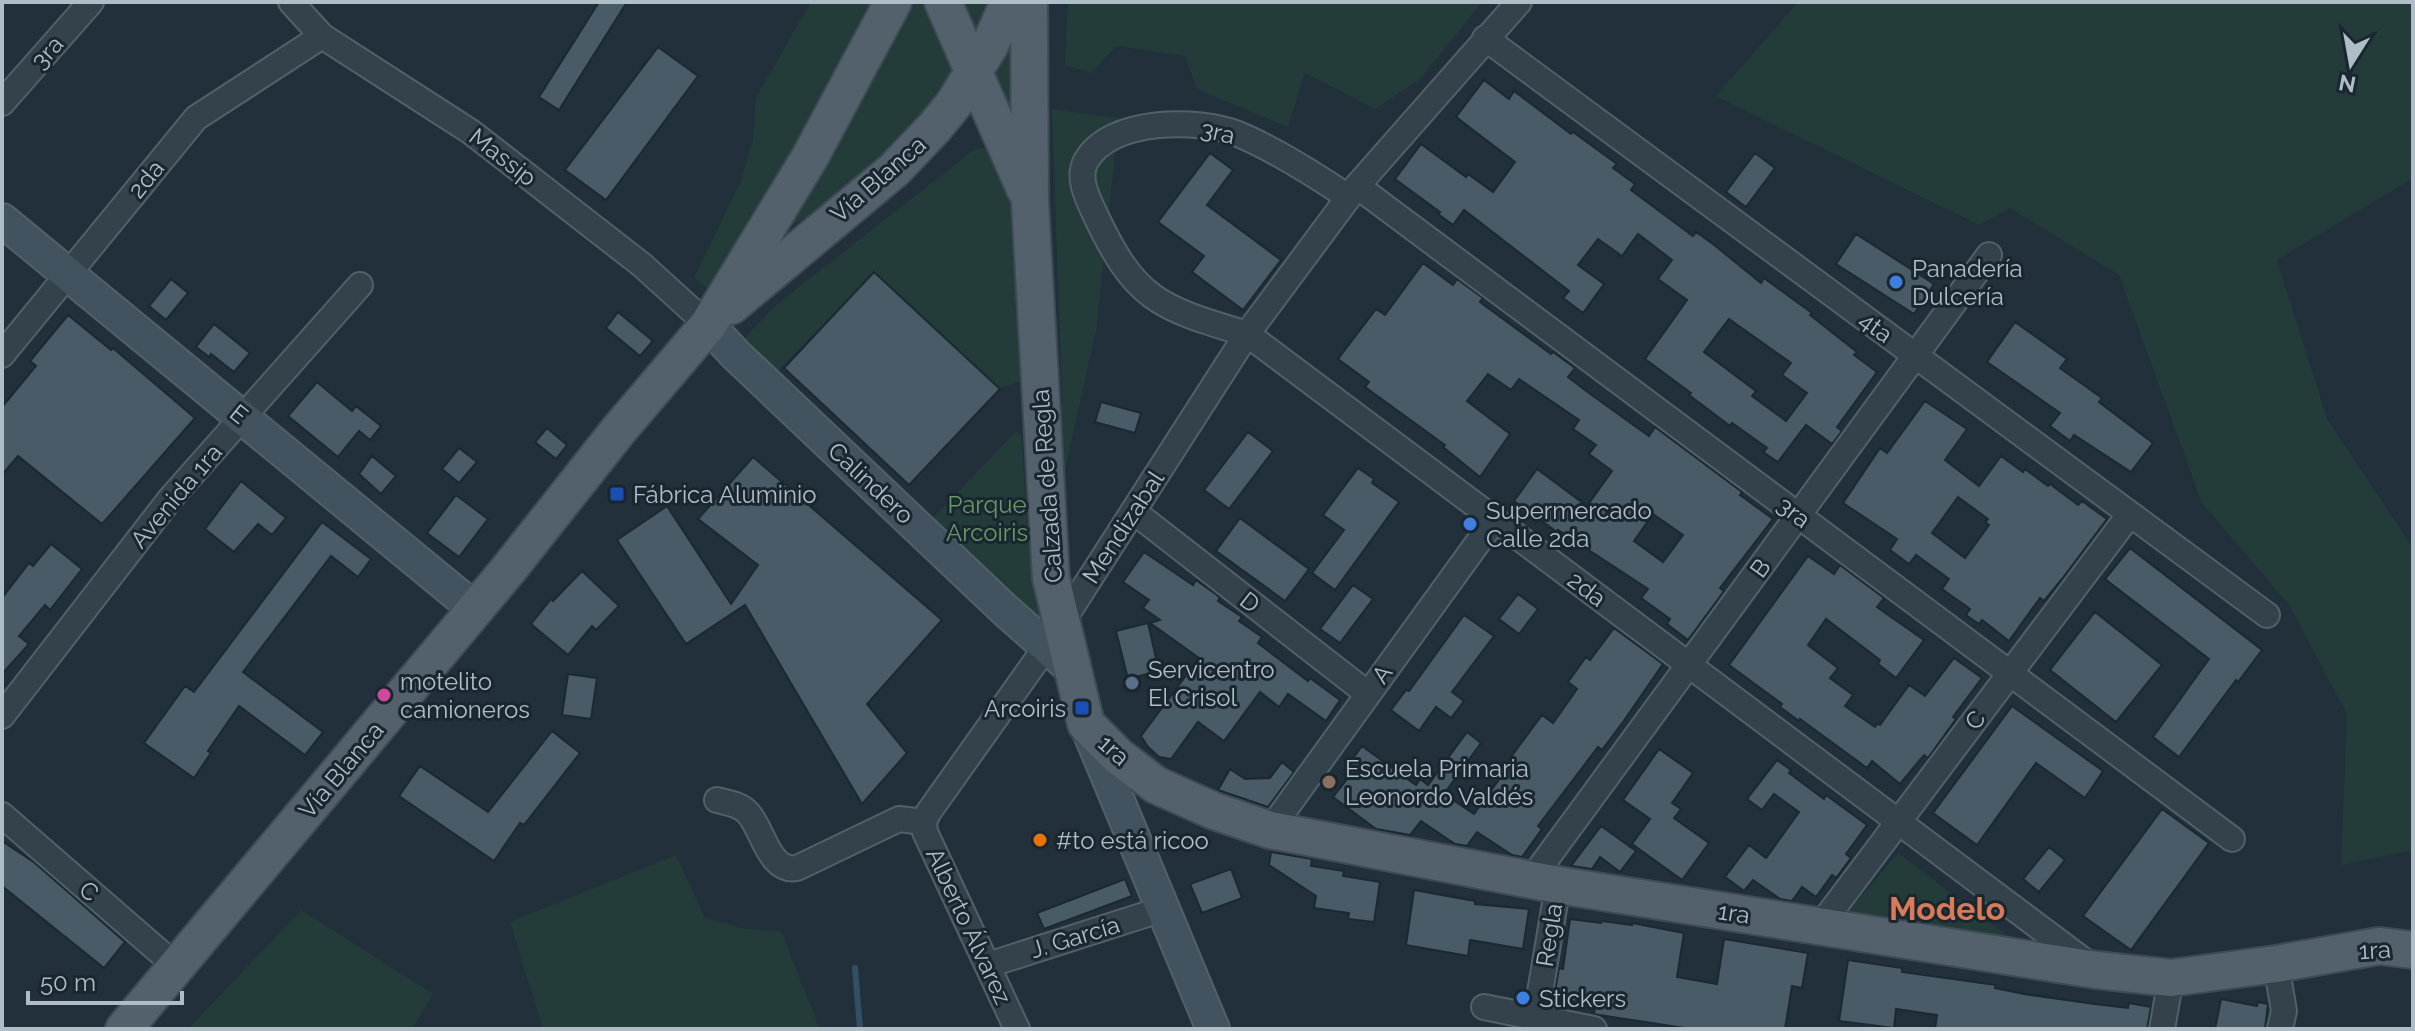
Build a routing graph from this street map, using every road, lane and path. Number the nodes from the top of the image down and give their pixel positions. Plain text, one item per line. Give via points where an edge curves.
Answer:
1 (91, 2) edge
2 (291, 2) edge
3 (893, 2) edge
4 (943, 2) edge
5 (1009, 2) edge
6 (1029, 2) edge
7 (1519, 2) edge
8 (322, 36) junction
9 (1485, 38) junction
10 (973, 73) junction
11 (2, 103) edge
12 (934, 128) junction
13 (1006, 145) junction
14 (1085, 162) joint
15 (1352, 192) junction
16 (1030, 202) junction
17 (2, 220) edge
18 (1989, 255) dead end
19 (68, 274) junction
20 (360, 285) dead end
21 (708, 325) junction
22 (1247, 334) junction
23 (2, 355) edge
24 (1915, 356) junction
25 (243, 418) junction
26 (1133, 511) junction
27 (2130, 514) junction
28 (1798, 515) junction
29 (1495, 519) junction
30 (475, 609) junction
31 (2267, 615) dead end
32 (1060, 646) junction
33 (1688, 665) junction
34 (2010, 674) junction
35 (1368, 694) junction
36 (2, 716) edge
37 (1086, 724) junction
38 (717, 800) dead end
39 (2, 815) edge
40 (924, 822) junction
41 (1897, 822) junction
42 (1270, 830) junction
43 (2232, 839) dead end
44 (1544, 882) junction
45 (1163, 909) junction
46 (1820, 926) junction
47 (2413, 950) edge
48 (2276, 964) junction
49 (988, 965) junction
50 (177, 967) junction
51 (2096, 970) junction
52 (2171, 978) junction
53 (1484, 1007) dead end
54 (1542, 1022) edge
55 (124, 1029) edge
56 (1017, 1029) edge
57 (1213, 1029) edge
58 (1594, 1029) edge
59 (2162, 1029) edge
60 (2280, 1029) edge

1 - 11 street, 3ra
2 - 8 street, Massip
3 - 21 main road, Vía Blanca via 810,157
4 - 10 main road
5 - 10 main road, Vía Blanca
6 - 16 main road, Calzada de Regla
7 - 9 street, Mendizabal
8 - 19 street, 2da via 196,118
8 - 21 street, Massip via 471,132 642,265
9 - 15 street, Mendizabal
9 - 24 street, 4ta
10 - 12 main road, Vía Blanca
10 - 13 main road
12 - 13 main road via 973,122
12 - 21 main road, Vía Blanca via 894,170
13 - 16 main road
14 - 15 street, 3ra via 1118,133 1183,124 1234,132
14 - 22 street, 2da via 1086,194 1125,270 1151,298
15 - 22 street, Mendizabal
15 - 28 street, 3ra
16 - 32 main road, Calzada de Regla via 1051,578
17 - 19 main road, E
18 - 24 street, B
19 - 23 street, 2da
19 - 25 main road, E
20 - 25 street, Avenida 1ra
21 - 30 main road, Vía Blanca
21 - 32 main road, Calindero
22 - 26 street, Mendizabal
22 - 29 street, 2da
24 - 27 street, 4ta
24 - 28 street, B
25 - 30 main road, E
25 - 36 street, Avenida 1ra via 170,499
26 - 32 street, Mendizabal
26 - 35 street, D
27 - 31 street, 4ta
27 - 34 street, C
28 - 33 street, B
28 - 34 street, 3ra
29 - 33 street, 2da
29 - 35 street, A
30 - 50 main road, Vía Blanca
32 - 37 main road, Calzada de Regla
32 - 40 street, Mendizabal
33 - 41 street, 2da
33 - 44 street, B
34 - 41 street, C
34 - 43 street, 3ra
35 - 42 street, A
37 - 42 main road, 1ra via 1156,785
37 - 45 main road, Calzada de Regla
38 - 40 street via 744,809 773,857 788,869 899,819
39 - 50 street, C
40 - 49 street, Alberto Álvarez
41 - 46 street, C
41 - 51 street, 2da
42 - 44 main road, 1ra
44 - 46 main road, 1ra
44 - 54 street, Regla
45 - 49 street, J. García
45 - 57 main road, Calzada de Regla
46 - 51 main road, 1ra
47 - 48 main road, 1ra via 2379,946
48 - 52 main road, 1ra
48 - 60 street via 2284,1011
49 - 56 street, Alberto Álvarez
50 - 55 main road, Vía Blanca
51 - 52 main road, 1ra
52 - 59 street
53 - 54 street
54 - 58 street

